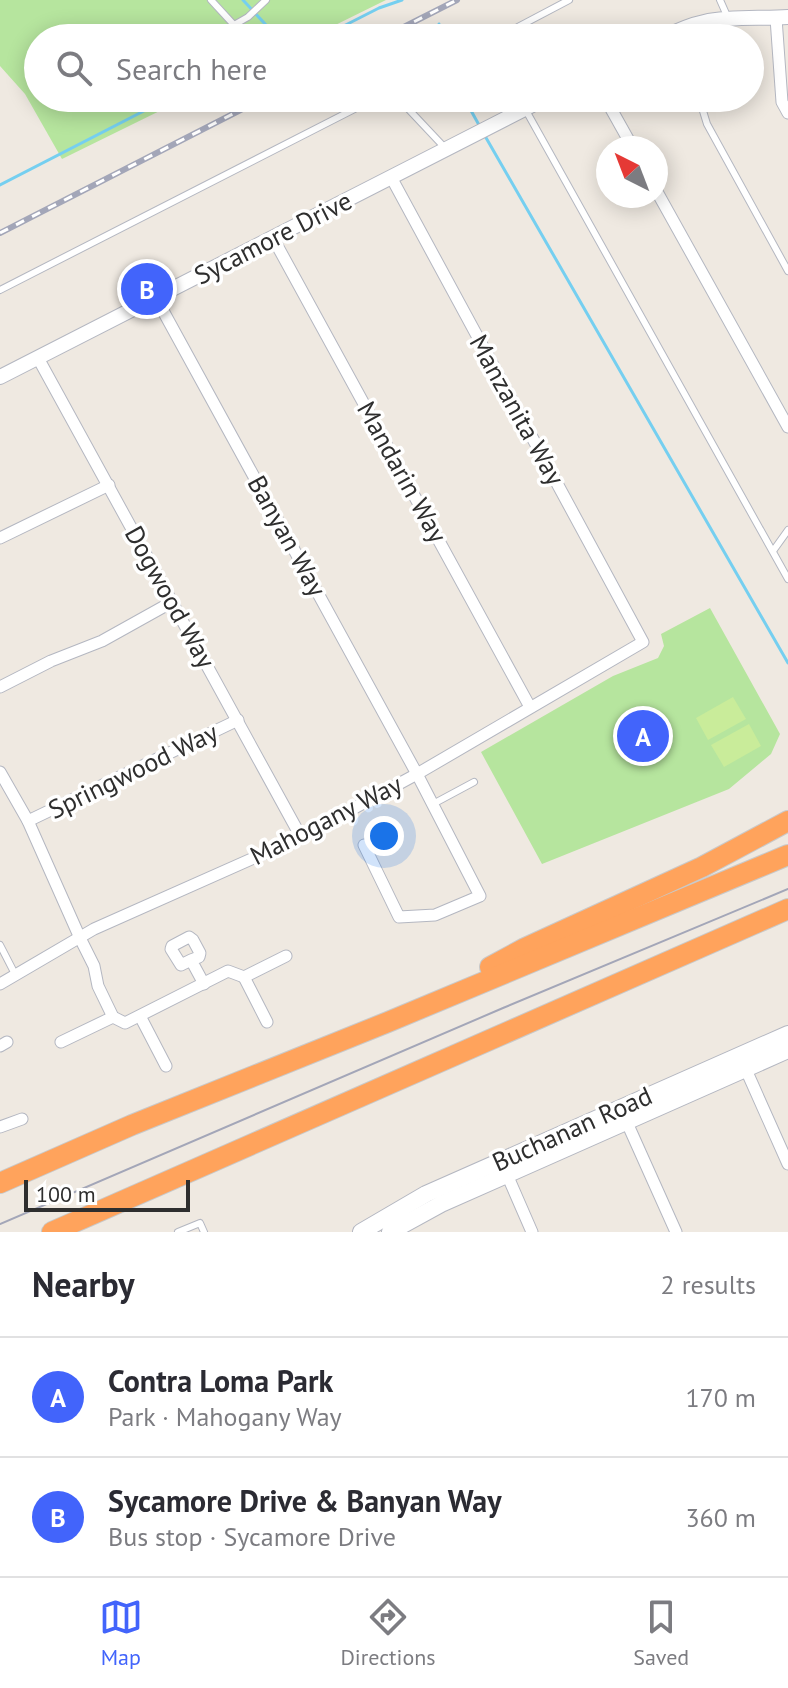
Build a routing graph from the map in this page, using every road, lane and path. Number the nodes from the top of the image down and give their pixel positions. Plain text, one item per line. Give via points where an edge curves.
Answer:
1 (211, 0) edge
2 (266, 0) edge
3 (569, 0) edge
4 (720, 0) edge
5 (728, 18) junction
6 (782, 18) edge
7 (233, 24) edge
8 (236, 24) edge
9 (524, 24) edge
10 (699, 24) edge
11 (349, 112) edge
12 (411, 112) edge
13 (512, 112) edge
14 (527, 112) edge
15 (613, 112) edge
16 (703, 112) edge
17 (788, 113) edge
18 (626, 136) edge
19 (446, 149) junction
20 (391, 177) junction
21 (666, 208) edge
22 (273, 238) junction
23 (788, 271) edge
24 (0, 290) edge
25 (156, 298) junction
26 (38, 358) junction
27 (0, 377) edge
28 (788, 427) edge
29 (109, 485) junction
30 (788, 530) edge
31 (0, 538) edge
32 (773, 551) junction
33 (788, 579) edge
34 (172, 602) junction
35 (643, 642) joint
36 (0, 687) edge
37 (530, 707) junction
38 (238, 720) junction
39 (0, 772) edge
40 (417, 774) junction
41 (474, 782) dead end
42 (433, 804) junction
43 (28, 821) junction
44 (788, 821) edge
45 (301, 837) junction
46 (364, 845) dead end
47 (788, 855) edge
48 (784, 912) edge
49 (80, 938) junction
50 (0, 945) edge
51 (286, 956) dead end
52 (191, 960) dead end
53 (16, 976) junction
54 (244, 977) junction
55 (0, 984) edge
56 (204, 984) junction
57 (140, 1016) junction
58 (113, 1017) junction
59 (267, 1022) dead end
60 (388, 1022) junction
61 (788, 1034) edge
62 (61, 1042) dead end
63 (788, 1050) edge
64 (742, 1062) junction
65 (166, 1066) dead end
66 (624, 1115) junction
67 (22, 1119) dead end
68 (0, 1127) edge
69 (788, 1164) edge
70 (504, 1168) junction
71 (0, 1183) edge
72 (366, 1231) edge
73 (52, 1232) edge
74 (178, 1232) edge
75 (204, 1232) edge
76 (390, 1232) edge
77 (532, 1232) edge
78 (676, 1232) edge

1 - 7 lane
2 - 8 lane
3 - 9 lane
4 - 5 lane
5 - 6 street
5 - 10 street
6 - 17 street via 782,102
11 - 24 lane
12 - 19 lane
13 - 19 street, Sycamore Drive
14 - 32 lane
15 - 18 street
16 - 23 lane
19 - 20 street, Sycamore Drive
20 - 22 street, Sycamore Drive
20 - 35 street, Manzanita Way
21 - 28 street
22 - 25 street, Sycamore Drive
22 - 37 street, Mandarin Way
25 - 26 street, Sycamore Drive
25 - 40 street, Banyan Way
26 - 27 street, Sycamore Drive
26 - 29 street, Dogwood Way
29 - 31 street
29 - 34 street, Dogwood Way
30 - 32 lane
32 - 33 lane
34 - 36 street
34 - 38 street, Dogwood Way
35 - 37 street, Mahogany Way
37 - 40 street, Mahogany Way
38 - 43 street, Springwood Way
38 - 45 street, Dogwood Way
39 - 43 street
40 - 42 street, Banyan Way
40 - 45 street, Mahogany Way
41 - 42 lane
42 - 46 street, Banyan Way via 480,896 435,915 399,917
43 - 49 street
44 - 60 highway via 675,881 525,948
45 - 49 street, Mahogany Way
47 - 60 highway
48 - 73 highway
49 - 53 street, Mahogany Way
49 - 58 street
50 - 53 lane
51 - 54 street
52 - 56 street
53 - 55 street, Mahogany Way
54 - 56 street via 228,971
54 - 59 street
56 - 57 street
57 - 58 street via 125,1023
57 - 65 street
58 - 62 street
60 - 71 highway
61 - 64 main road, Buchanan Road
63 - 64 main road, Buchanan Road
64 - 66 main road, Buchanan Road
64 - 69 street
66 - 70 main road, Buchanan Road
66 - 78 street
67 - 68 street
70 - 72 main road, Buchanan Road via 426,1194
70 - 76 main road, Buchanan Road
70 - 77 street
74 - 75 lane via 200,1223

